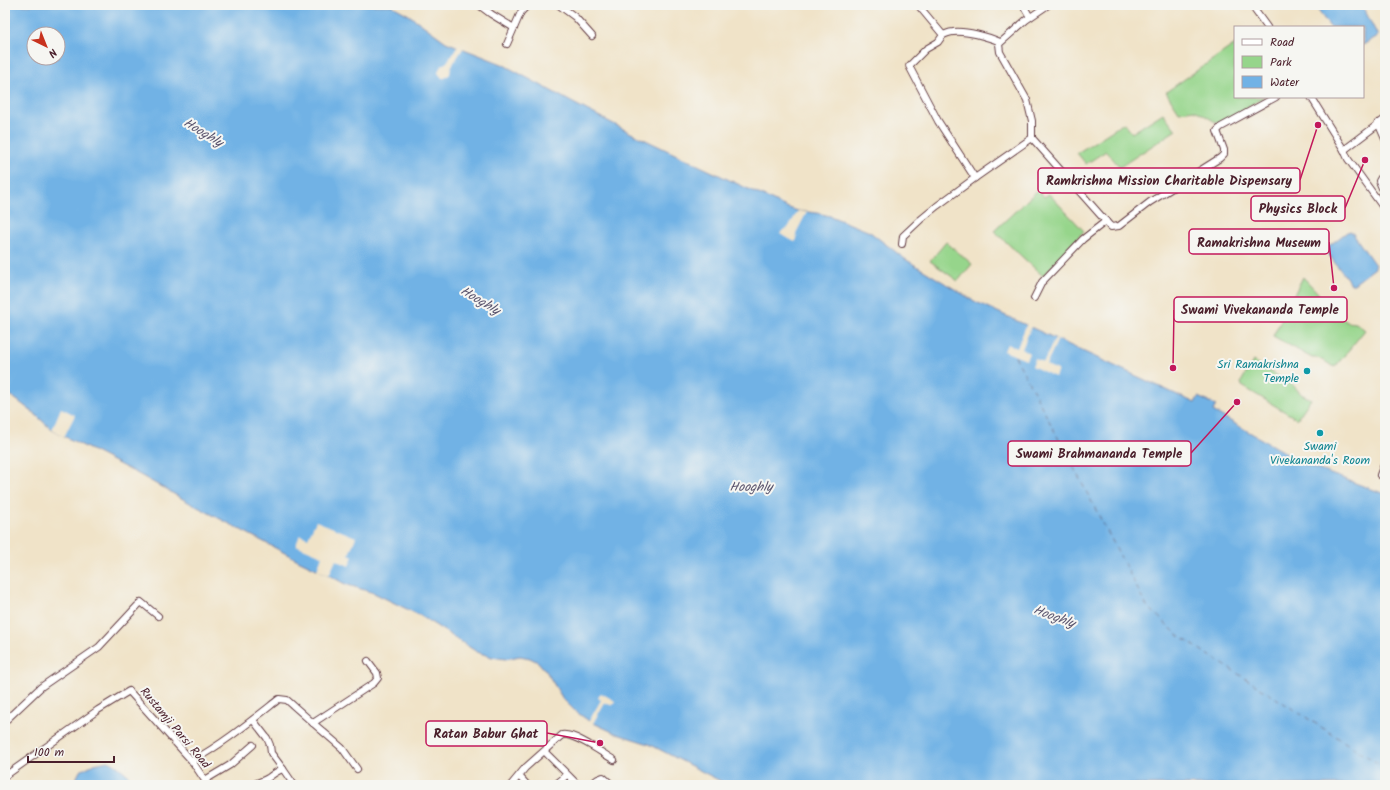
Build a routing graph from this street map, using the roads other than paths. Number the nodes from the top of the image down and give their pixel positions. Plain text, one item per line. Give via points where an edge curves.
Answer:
1 (479, 5) edge
2 (528, 5) edge
3 (559, 5) edge
4 (918, 5) edge
5 (1023, 5) edge
6 (1048, 5) edge
7 (1251, 5) edge
8 (1030, 17) junction
9 (1266, 26) edge
10 (514, 28) junction
11 (943, 35) junction
12 (592, 36) dead end
13 (1000, 42) junction
14 (507, 44) dead end
15 (1274, 98) edge
16 (1312, 98) edge
17 (1385, 119) edge
18 (1378, 124) junction
19 (1032, 138) junction
20 (1385, 139) edge
21 (1344, 150) junction
22 (1385, 171) edge
23 (975, 178) junction
24 (1385, 195) edge
25 (1385, 210) edge
26 (1106, 221) junction
27 (902, 244) dead end
28 (1034, 298) dead end
29 (1385, 462) edge
30 (1380, 475) dead end
31 (158, 616) dead end
32 (368, 661) dead end
33 (252, 720) junction
34 (5, 721) edge
35 (314, 723) junction
36 (253, 745) dead end
37 (544, 752) junction
38 (614, 760) dead end
39 (192, 762) junction
40 (283, 769) junction
41 (357, 769) dead end
42 (568, 775) junction
43 (5, 776) edge
44 (519, 776) junction
45 (206, 783) edge
46 (253, 785) edge
47 (294, 785) edge
48 (511, 785) edge
49 (527, 785) edge
50 (555, 785) edge
51 (578, 785) edge
52 (590, 785) edge
53 (612, 785) edge

1 - 10 street
2 - 10 street via 521,12
3 - 12 street via 575,17
4 - 11 street
5 - 8 street
6 - 8 street
7 - 9 street
8 - 13 street
10 - 14 street
11 - 13 street via 953,32 972,34 987,36
11 - 23 street via 909,66 938,121
13 - 19 street via 1000,52 1027,100 1032,120
15 - 26 street via 1217,131 1224,150 1220,158 1150,202 1119,226 1111,227
16 - 21 street
17 - 18 street
18 - 20 street
18 - 21 street
19 - 23 street
19 - 26 street
21 - 25 street
22 - 24 street via 1379,181
23 - 27 street via 920,220 903,236
26 - 28 street via 1083,239 1042,282
29 - 30 street
31 - 34 street via 141,602 99,647 41,687
32 - 35 street via 377,673 378,678 374,683
33 - 35 street via 279,699 287,700
33 - 39 street
33 - 40 street via 267,738 271,753
35 - 41 street via 342,748
36 - 45 street
37 - 38 street via 562,735 567,735
37 - 42 street
37 - 44 street
39 - 43 street, Rustamji Parsi Road via 129,690
39 - 45 street, Rustamji Parsi Road
40 - 46 street
40 - 47 street
42 - 50 street
42 - 51 street
44 - 48 street
44 - 49 street
52 - 53 street via 603,777

